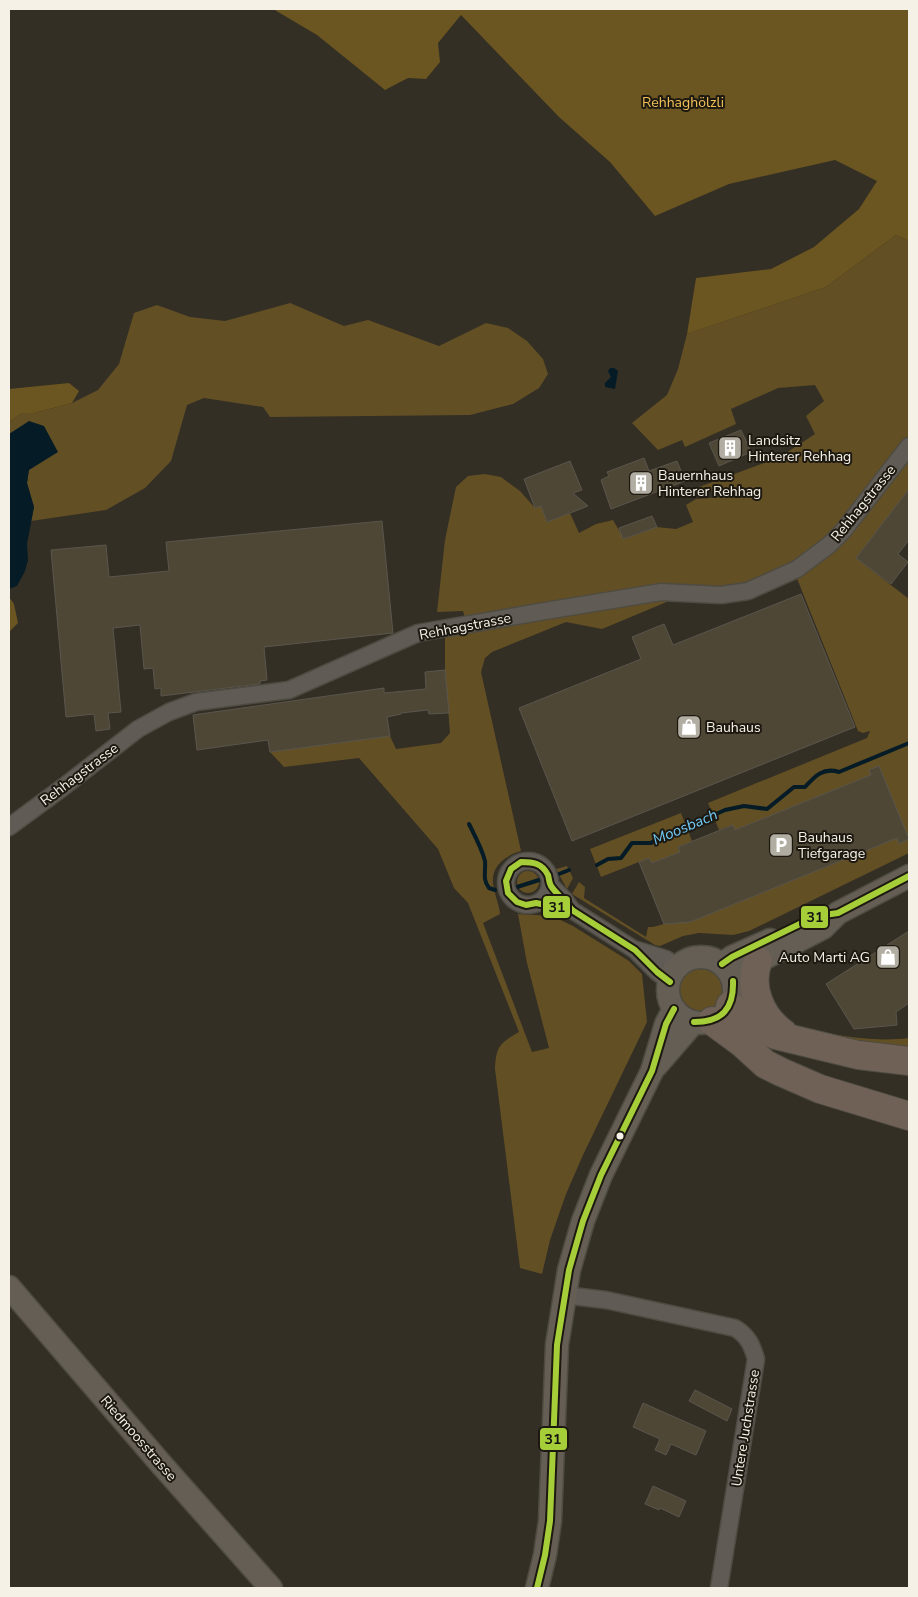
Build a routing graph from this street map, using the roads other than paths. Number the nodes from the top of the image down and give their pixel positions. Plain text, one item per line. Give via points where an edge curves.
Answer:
1 (909, 446) edge
2 (9, 827) edge
3 (909, 876) edge
4 (550, 885) junction
5 (536, 903) junction
6 (572, 910) junction
7 (838, 913) junction
8 (758, 961) junction
9 (674, 975) junction
10 (718, 999) junction
11 (674, 1009) junction
12 (791, 1038) junction
13 (742, 1043) junction
14 (907, 1064) edge
15 (652, 1071) junction
16 (909, 1116) edge
17 (9, 1287) edge
18 (564, 1295) junction
19 (271, 1588) edge
20 (538, 1588) edge
21 (719, 1588) edge

1 - 2 street, Rehhagstrasse via 829,546 797,569 756,588 729,595 661,592 418,633 289,690 196,702 169,712 138,730
3 - 7 main road
4 - 5 street via 547,894
4 - 5 street via 546,871 539,864 521,862 511,869 506,881 508,893 521,904
4 - 6 street
5 - 6 street
6 - 9 street via 635,950 666,959
7 - 8 main road via 823,928
7 - 10 main road via 810,919 732,957
8 - 10 main road via 743,971
8 - 12 highway via 755,980 760,1005 772,1023
9 - 10 main road via 690,960 707,958
9 - 11 main road via 669,995
10 - 11 main road via 681,1016
10 - 12 highway via 762,1029
10 - 13 highway
10 - 15 main road
11 - 15 main road via 666,1024
12 - 14 highway via 842,1052
13 - 14 highway via 845,1069
13 - 16 highway via 765,1064 800,1081
15 - 18 main road via 596,1187 576,1242
17 - 19 main road, Riedmoosstrasse
18 - 20 main road via 555,1374 550,1521
18 - 21 street, Untere Juchstrasse via 606,1300 735,1328 745,1334 752,1346 756,1360

